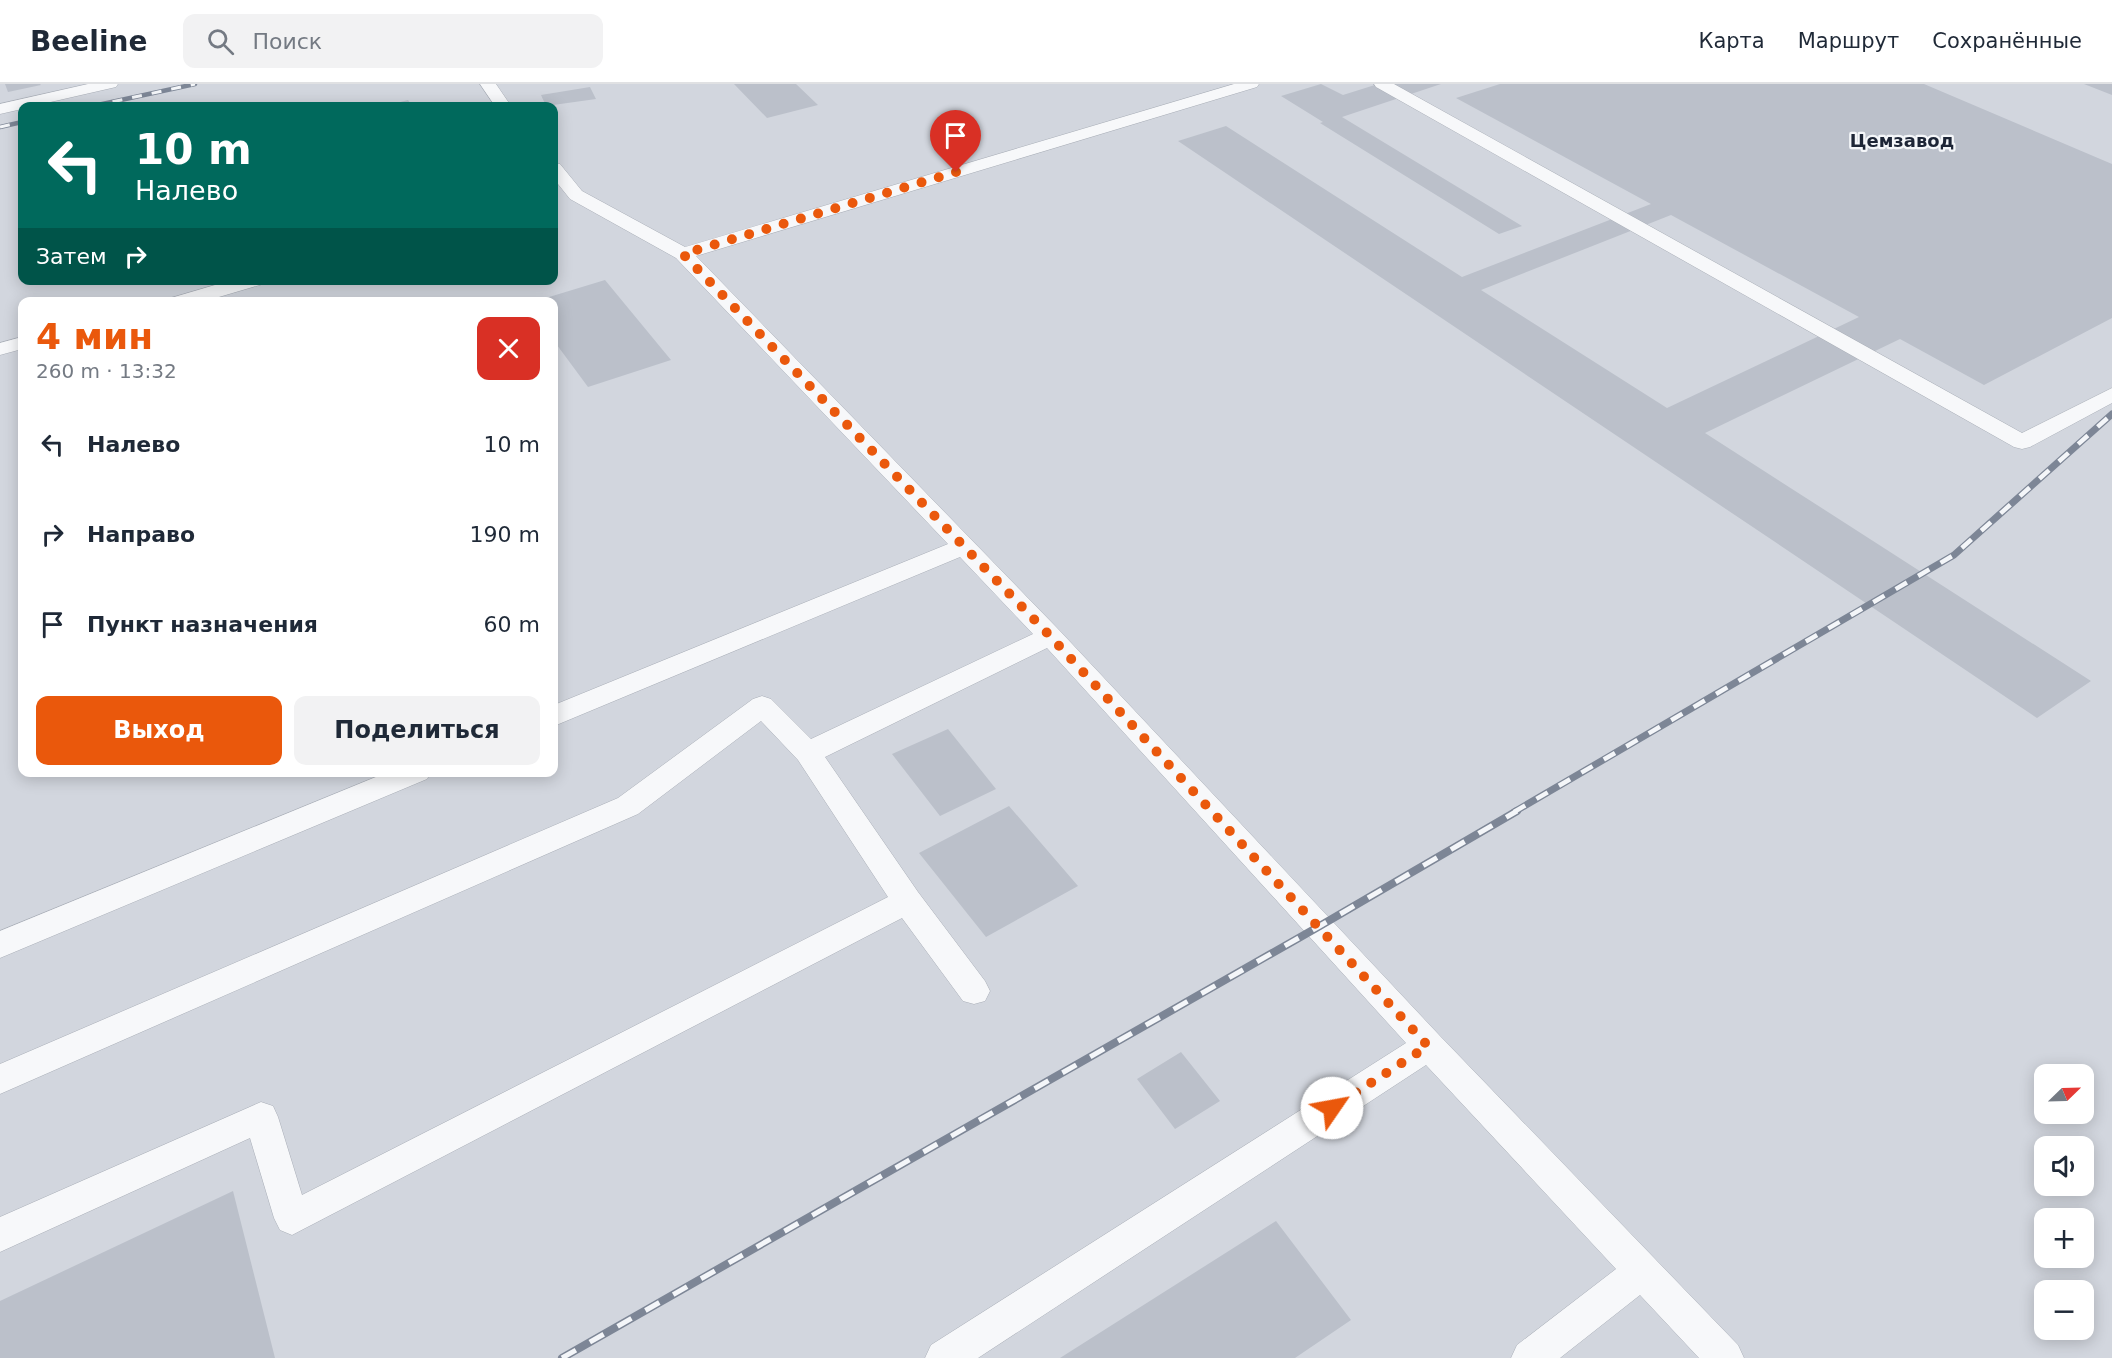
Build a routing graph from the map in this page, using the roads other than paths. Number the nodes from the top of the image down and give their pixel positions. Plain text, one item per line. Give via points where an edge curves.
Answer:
1 (110, 84) edge
2 (488, 84) edge
3 (1251, 84) edge
4 (1382, 84) edge
5 (31, 102) edge
6 (500, 102) edge
7 (18, 105) edge
8 (0, 109) edge
9 (558, 179) edge
10 (565, 198) edge
11 (683, 254) junction
12 (238, 285) edge
13 (196, 297) edge
14 (18, 344) edge
15 (0, 349) edge
16 (2112, 393) edge
17 (963, 547) junction
18 (1050, 636) junction
19 (558, 714) edge
20 (808, 753) junction
21 (405, 777) edge
22 (907, 901) junction
23 (0, 945) edge
24 (974, 991) dead end
25 (1428, 1046) junction
26 (0, 1079) edge
27 (0, 1235) edge
28 (1642, 1271) junction
29 (944, 1358) edge
30 (1530, 1358) edge
31 (1725, 1358) edge

1 - 5 lane
2 - 6 lane
3 - 11 lane
4 - 16 lane via 2022,442
7 - 8 lane
9 - 10 lane
10 - 11 lane
11 - 17 lane
12 - 13 lane
14 - 15 lane
17 - 18 lane
17 - 19 lane
18 - 20 lane
18 - 25 lane
20 - 22 lane
20 - 26 lane via 762,706 628,806
21 - 23 lane
22 - 24 lane
22 - 27 lane via 292,1218 261,1117
25 - 28 lane
25 - 29 lane
28 - 30 lane
28 - 31 lane

